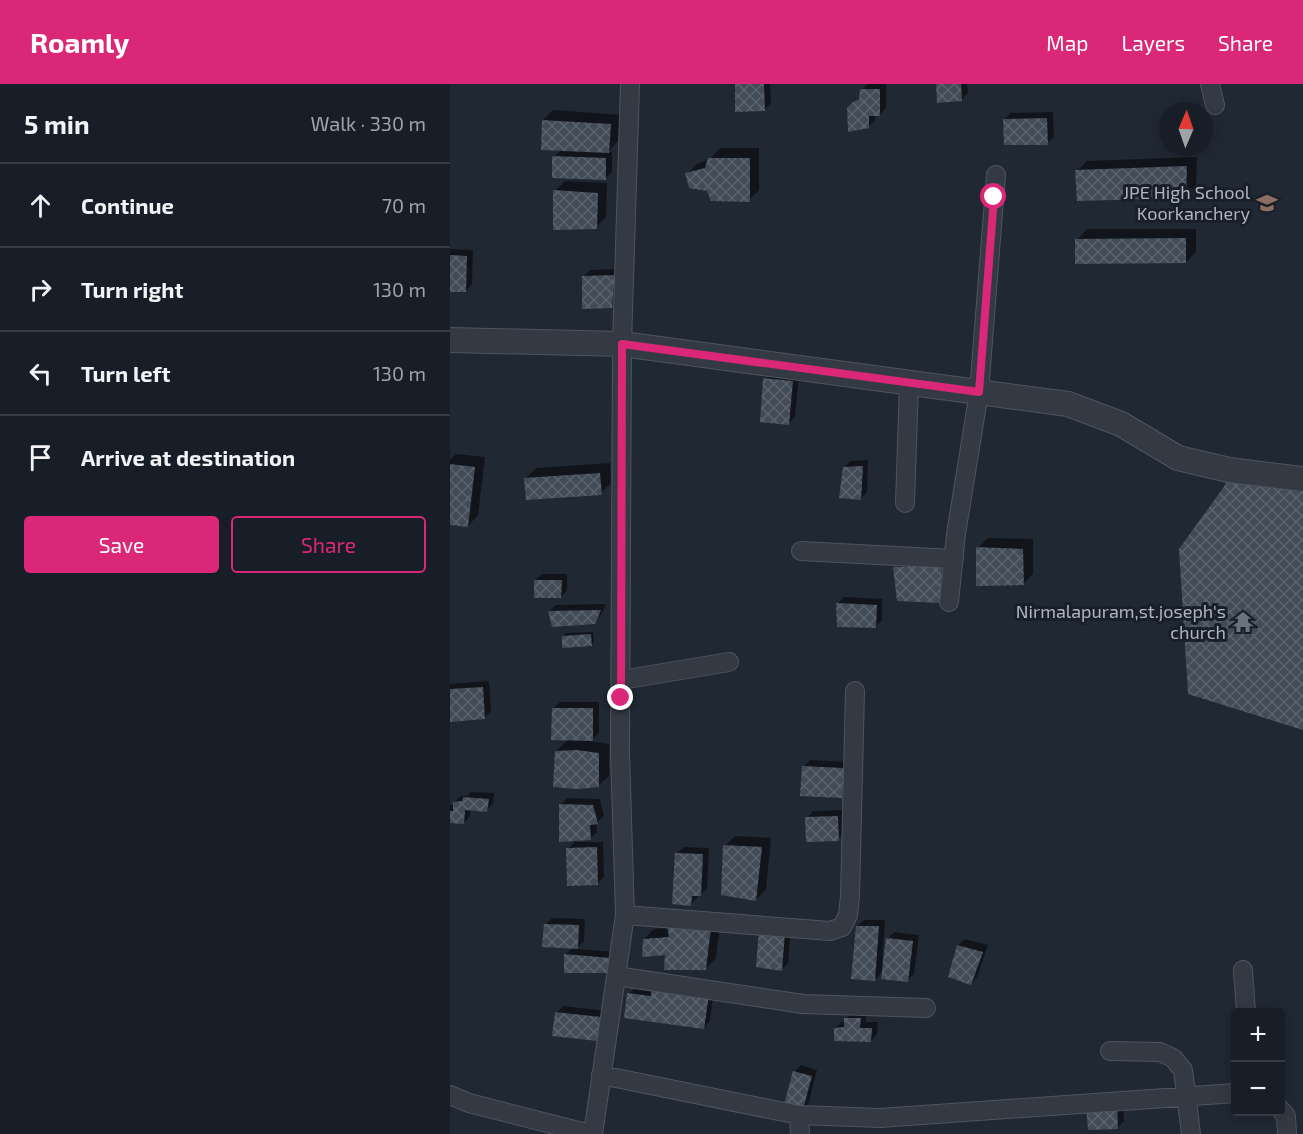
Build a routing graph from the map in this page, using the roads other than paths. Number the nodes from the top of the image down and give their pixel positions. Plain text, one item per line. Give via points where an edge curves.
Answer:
1 (630, 84) edge
2 (1210, 84) edge
3 (1215, 105) dead end
4 (996, 175) dead end
5 (450, 340) edge
6 (622, 344) junction
7 (909, 384) junction
8 (979, 392) junction
9 (1303, 479) edge
10 (905, 503) dead end
11 (801, 551) dead end
12 (954, 559) junction
13 (949, 602) dead end
14 (729, 663) dead end
15 (621, 680) junction
16 (855, 691) dead end
17 (625, 915) junction
18 (1243, 970) dead end
19 (616, 976) junction
20 (926, 1008) dead end
21 (1246, 1008) edge
22 (1110, 1051) dead end
23 (601, 1075) junction
24 (1231, 1094) edge
25 (450, 1095) edge
26 (1186, 1096) junction
27 (1285, 1115) edge
28 (799, 1116) junction
29 (592, 1134) edge
30 (800, 1134) edge
31 (1191, 1134) edge
32 (1287, 1134) edge

1 - 6 street
2 - 3 street
4 - 8 street
5 - 6 street
6 - 7 street
6 - 15 street
7 - 8 street
7 - 10 street
8 - 9 street via 1068,404 1121,424 1178,458 1229,470
8 - 12 street
11 - 12 street
12 - 13 street
14 - 15 street
15 - 17 street
16 - 17 street via 850,896 842,927 830,931
17 - 19 street
18 - 21 street
19 - 20 street via 803,1004
19 - 23 street
22 - 26 street via 1160,1052 1173,1058 1183,1070
23 - 28 street
23 - 29 street
24 - 26 street
25 - 29 street
26 - 28 street via 880,1118
26 - 31 street
27 - 32 street
28 - 30 street

